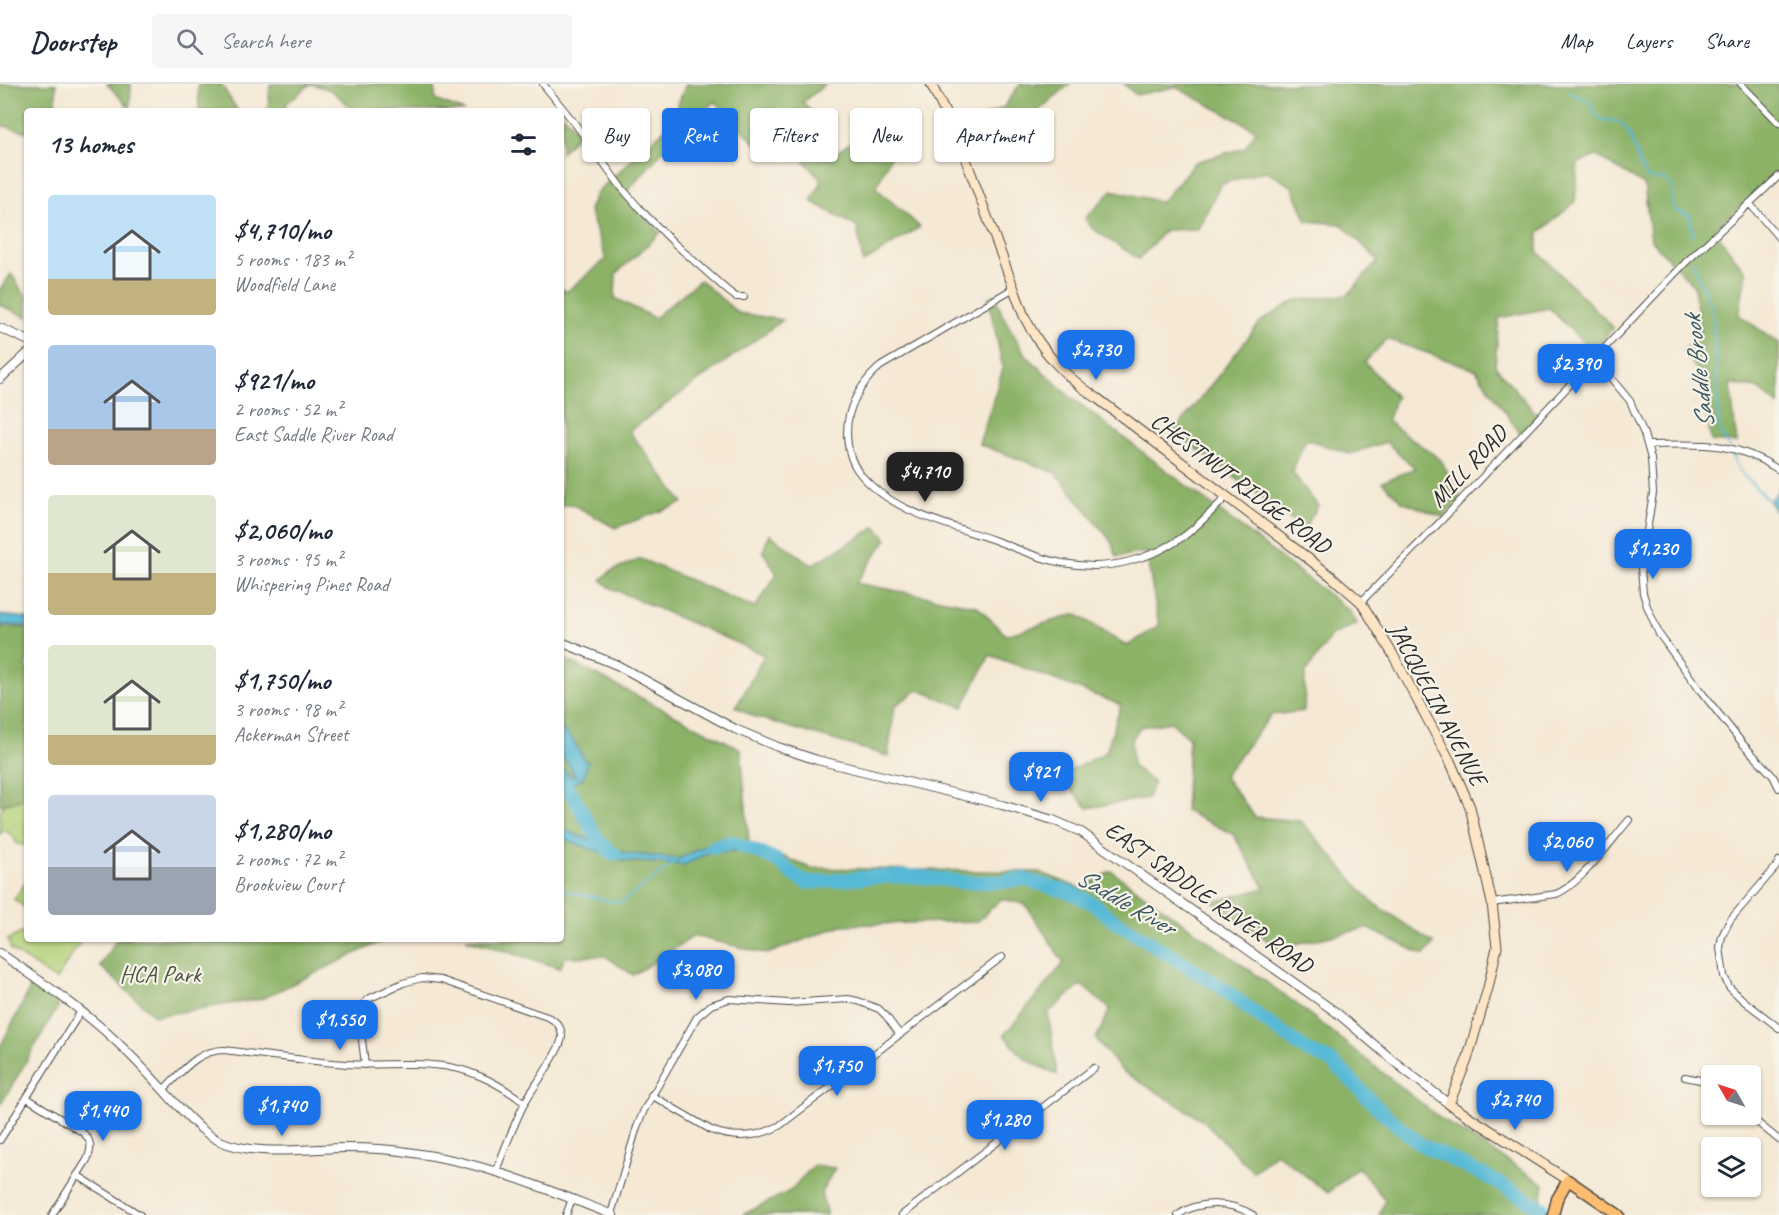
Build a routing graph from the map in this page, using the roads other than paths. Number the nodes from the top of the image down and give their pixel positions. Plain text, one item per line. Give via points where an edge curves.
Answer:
1 (543, 84) edge
2 (932, 84) edge
3 (1741, 84) edge
4 (562, 108) edge
5 (564, 110) edge
6 (1779, 123) edge
7 (1779, 176) edge
8 (1750, 204) junction
9 (1779, 238) edge
10 (1014, 288) junction
11 (744, 297) dead end
12 (0, 328) edge
13 (24, 339) edge
14 (24, 357) edge
15 (1595, 359) junction
16 (0, 379) edge
17 (1648, 445) junction
18 (1779, 470) edge
19 (1227, 496) junction
20 (1361, 602) junction
21 (564, 643) edge
22 (1779, 788) edge
23 (1629, 820) dead end
24 (1779, 861) edge
25 (1492, 903) junction
26 (0, 953) edge
27 (1002, 957) dead end
28 (81, 1011) junction
29 (1779, 1028) edge
30 (900, 1035) junction
31 (365, 1065) junction
32 (1094, 1068) dead end
33 (1685, 1077) dead end
34 (1701, 1080) edge
35 (163, 1090) junction
36 (651, 1095) junction
37 (27, 1098) junction
38 (525, 1103) junction
39 (1449, 1104) junction
40 (1761, 1125) edge
41 (0, 1140) edge
42 (1779, 1140) edge
43 (496, 1171) junction
44 (77, 1175) junction
45 (1568, 1180) junction
46 (572, 1199) junction
47 (52, 1215) edge
48 (140, 1215) edge
49 (566, 1215) edge
50 (612, 1215) edge
51 (902, 1215) edge
52 (1178, 1215) edge
53 (1253, 1215) edge
54 (1553, 1215) edge
55 (1619, 1215) edge

1 - 4 street
2 - 10 main road, CHESTNUT RIDGE ROAD via 955,131
3 - 6 street
5 - 11 street via 621,187 654,223 728,291
7 - 8 street, MILL ROAD
8 - 9 street
8 - 15 street, MILL ROAD via 1686,263
10 - 19 main road, CHESTNUT RIDGE ROAD via 1032,332 1065,374
10 - 19 street via 886,363 862,386 850,411 846,434 857,469 872,487 923,515 1047,559 1083,565 1115,564 1145,557 1176,543
12 - 13 street
14 - 16 street
15 - 17 street via 1630,400
15 - 20 street, MILL ROAD
17 - 18 street via 1729,447 1752,454
17 - 22 street via 1653,493 1641,568 1647,606 1659,633 1699,689
19 - 20 main road, CHESTNUT RIDGE ROAD
20 - 25 main road, JACQUELIN AVENUE via 1402,670 1465,792
21 - 39 street, EAST SADDLE RIVER ROAD via 617,665 735,729 778,747 1002,805 1081,832 1337,1013
23 - 25 street via 1570,887 1556,894
24 - 29 street via 1730,920 1720,948 1729,987
25 - 39 main road, JACQUELIN AVENUE via 1497,947 1492,972 1467,1060
26 - 28 street
27 - 30 street
28 - 35 street
28 - 37 street
30 - 36 street via 779,1126 753,1136 711,1130
30 - 36 street via 879,1010 848,999 789,1003 719,1001 697,1017
31 - 35 street via 211,1051 196,1058
31 - 38 street via 452,1067 483,1077
31 - 38 street via 359,1015 363,1003 412,980 441,980 550,1018 560,1027 560,1044
32 - 51 street
33 - 34 street
35 - 43 street via 207,1134 243,1149 379,1149 438,1156
36 - 50 street via 637,1127
37 - 41 street
37 - 44 street via 89,1139 91,1150
38 - 43 street
39 - 45 main road, EAST SADDLE RIVER ROAD
40 - 42 street
43 - 46 street
44 - 47 street
44 - 48 street
45 - 54 main road
45 - 55 main road, EAST SADDLE RIVER ROAD
46 - 49 street
46 - 50 street
52 - 53 street via 1204,1204 1237,1207

